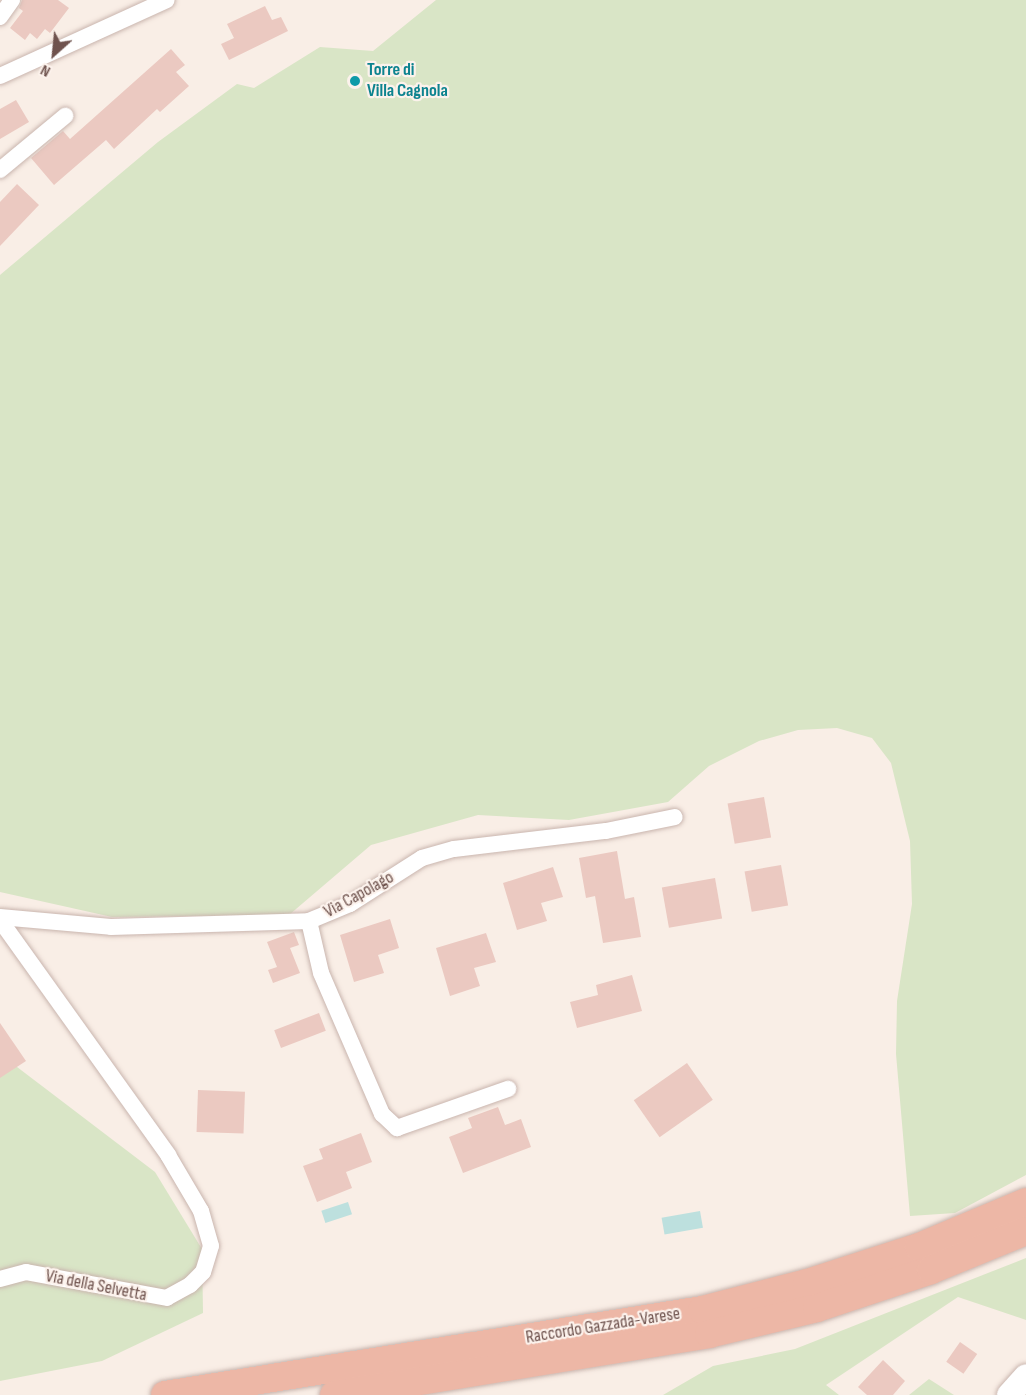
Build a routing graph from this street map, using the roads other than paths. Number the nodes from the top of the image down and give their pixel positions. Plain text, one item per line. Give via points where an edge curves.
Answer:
1 (12, 0) edge
2 (167, 0) edge
3 (0, 17) edge
4 (0, 76) edge
5 (65, 116) dead end
6 (0, 170) edge
7 (675, 816) dead end
8 (0, 919) edge
9 (309, 921) junction
10 (508, 1089) dead end
11 (1026, 1202) edge
12 (1026, 1231) edge
13 (0, 1279) edge
14 (190, 1285) joint
15 (1026, 1376) edge
16 (165, 1395) edge
17 (334, 1395) edge
18 (1009, 1395) edge

1 - 3 street
2 - 4 street
5 - 6 street
7 - 9 street, Via Capolago via 606,831 454,849 422,858 350,904
8 - 9 street, Via Capolago via 111,927
8 - 14 street, Via Capolago via 168,1155 201,1211 211,1246 203,1272
9 - 10 street via 321,973 382,1114 397,1128
11 - 16 highway, Raccordo Gazzada-Varese via 918,1247 807,1283 702,1310
12 - 17 highway, Raccordo Gazzada-Varese via 931,1270 817,1308 709,1334
13 - 14 street, Via della Selvetta via 26,1272 167,1298
15 - 18 main road

